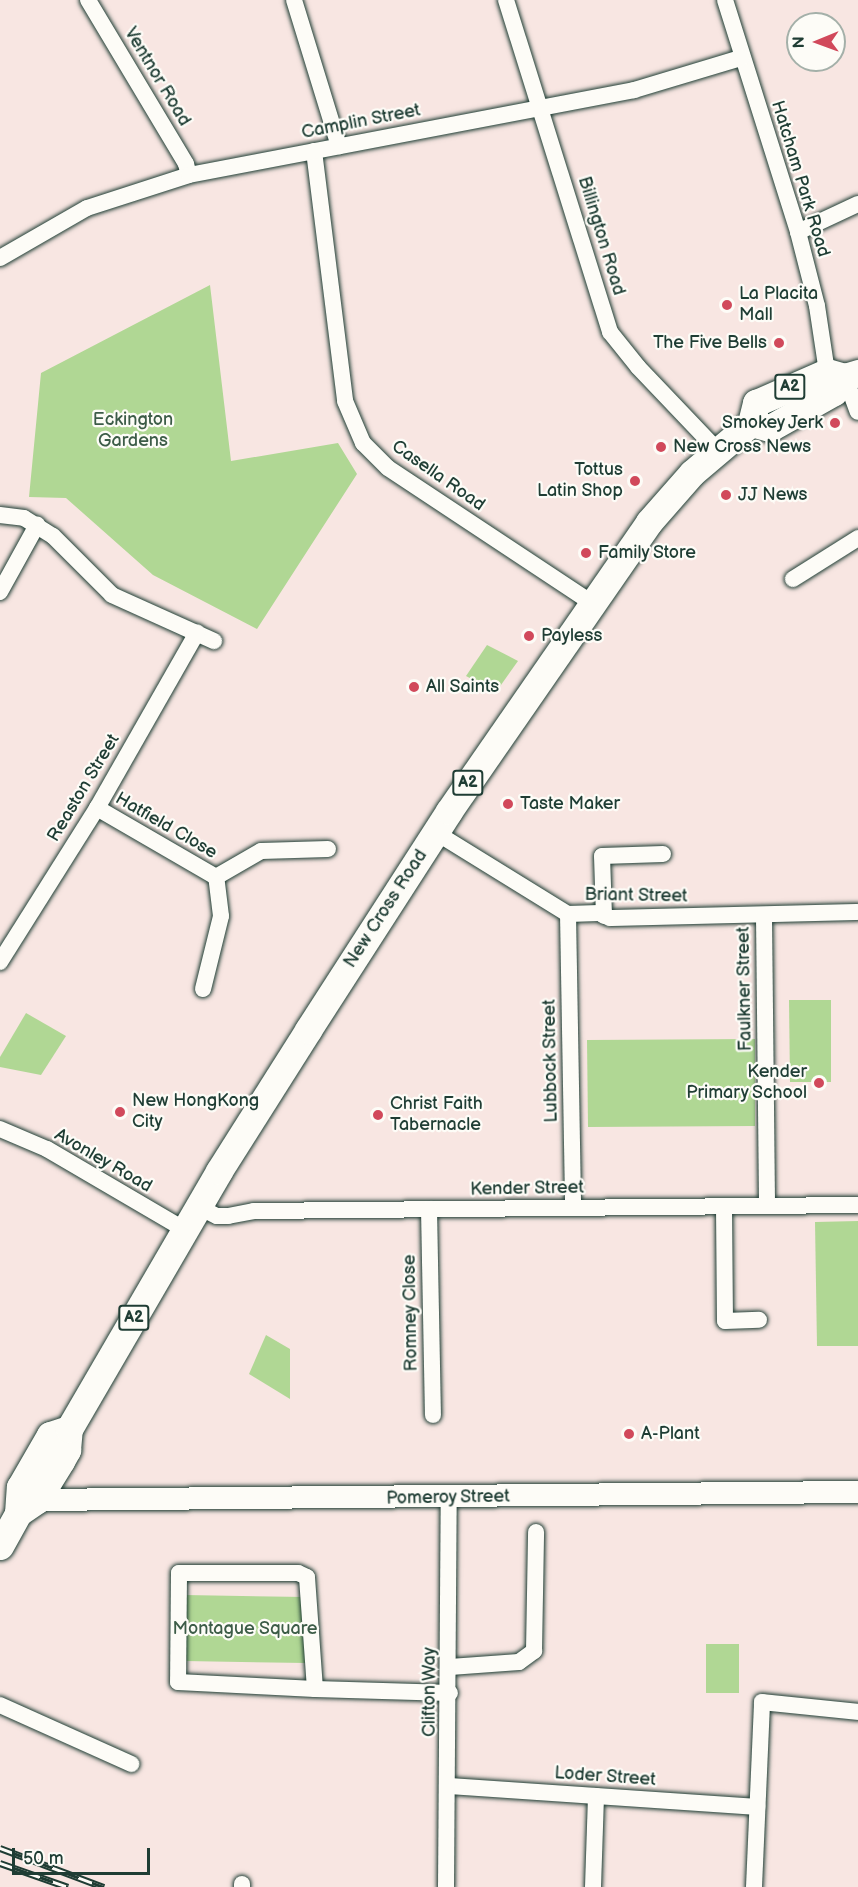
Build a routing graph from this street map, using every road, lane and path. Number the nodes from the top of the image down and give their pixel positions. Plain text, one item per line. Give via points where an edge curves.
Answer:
1 (88, 0) edge
2 (294, 0) edge
3 (506, 0) edge
4 (725, 0) edge
5 (741, 58) junction
6 (539, 108) junction
7 (339, 146) junction
8 (314, 151) junction
9 (189, 175) junction
10 (858, 204) edge
11 (798, 232) junction
12 (1, 255) edge
13 (843, 374) edge
14 (858, 412) edge
15 (717, 450) junction
16 (0, 515) edge
17 (38, 525) junction
18 (858, 538) edge
19 (793, 579) dead end
20 (0, 592) edge
21 (592, 603) junction
22 (197, 633) junction
23 (214, 642) dead end
24 (97, 808) junction
25 (435, 832) junction
26 (328, 849) dead end
27 (663, 854) dead end
28 (216, 877) junction
29 (858, 912) edge
30 (568, 914) junction
31 (604, 916) junction
32 (764, 916) junction
33 (0, 962) edge
34 (203, 989) dead end
35 (0, 1129) edge
36 (858, 1205) edge
37 (767, 1206) junction
38 (199, 1207) junction
39 (573, 1207) junction
40 (724, 1207) junction
41 (429, 1209) junction
42 (185, 1230) junction
43 (759, 1320) dead end
44 (433, 1415) dead end
45 (858, 1492) edge
46 (449, 1498) junction
47 (27, 1507) junction
48 (536, 1532) dead end
49 (0, 1546) edge
50 (450, 1667) junction
51 (315, 1689) junction
52 (450, 1693) junction
53 (0, 1706) edge
54 (858, 1712) edge
55 (131, 1764) dead end
56 (450, 1786) junction
57 (596, 1796) junction
58 (757, 1807) junction
59 (446, 1887) edge
60 (593, 1887) edge
61 (754, 1887) edge

1 - 9 street, Ventnor Road
2 - 7 street
3 - 6 street, Billington Road
4 - 5 street, Hatcham Park Road
5 - 6 street, Camplin Street via 660,83
5 - 11 street, Hatcham Park Road
6 - 7 street, Camplin Street
6 - 15 street, Billington Road via 610,332 638,368
7 - 8 street, Camplin Street
8 - 9 street, Camplin Street
8 - 21 street, Casella Road via 345,401 363,444 388,468
9 - 12 street, Camplin Street via 87,208
10 - 11 street
11 - 13 street, Hatcham Park Road via 817,306
13 - 14 street, Hatcham Park Road
13 - 15 highway, New Cross Road / A2 via 756,403 751,423
15 - 21 highway, New Cross Road / A2 via 649,522
16 - 17 street via 24,518
17 - 20 street
17 - 22 street via 111,595
18 - 19 street
21 - 25 highway, New Cross Road / A2
22 - 23 street
22 - 24 street, Reaston Street
24 - 28 street, Hatfield Close
24 - 33 street, Reaston Street
25 - 30 street, Briant Street
25 - 38 highway, New Cross Road / A2
26 - 28 street, Hatfield Close via 261,851
27 - 31 street via 602,856
28 - 34 street, Hatfield Close via 221,916
29 - 32 street, Briant Street
30 - 31 street, Briant Street
30 - 39 street, Lubbock Street
31 - 32 street, Briant Street
32 - 37 street, Faulkner Street
35 - 42 street, Avonley Road via 46,1149
36 - 37 street, Kender Street
37 - 40 street, Kender Street
38 - 41 street, Kender Street via 217,1216 254,1211
38 - 42 highway, New Cross Road / A2
39 - 40 street, Kender Street
39 - 41 street, Kender Street
40 - 43 street via 725,1321
41 - 44 street, Romney Close
42 - 47 highway, New Cross Road / A2 via 69,1430 50,1435 20,1487
45 - 46 main road, Pomeroy Street
46 - 47 main road, Pomeroy Street
46 - 50 street, Clifton Way
47 - 49 highway, New Cross Road / A2
48 - 50 street via 534,1652 519,1662
50 - 52 street, Clifton Way
51 - 51 street via 178,1682 179,1573 298,1573 307,1577
51 - 52 street
52 - 56 street, Clifton Way
53 - 55 street
54 - 58 street via 762,1702
56 - 57 street, Loder Street
56 - 59 street, Clifton Way
57 - 58 street, Loder Street
57 - 60 street
58 - 61 street

